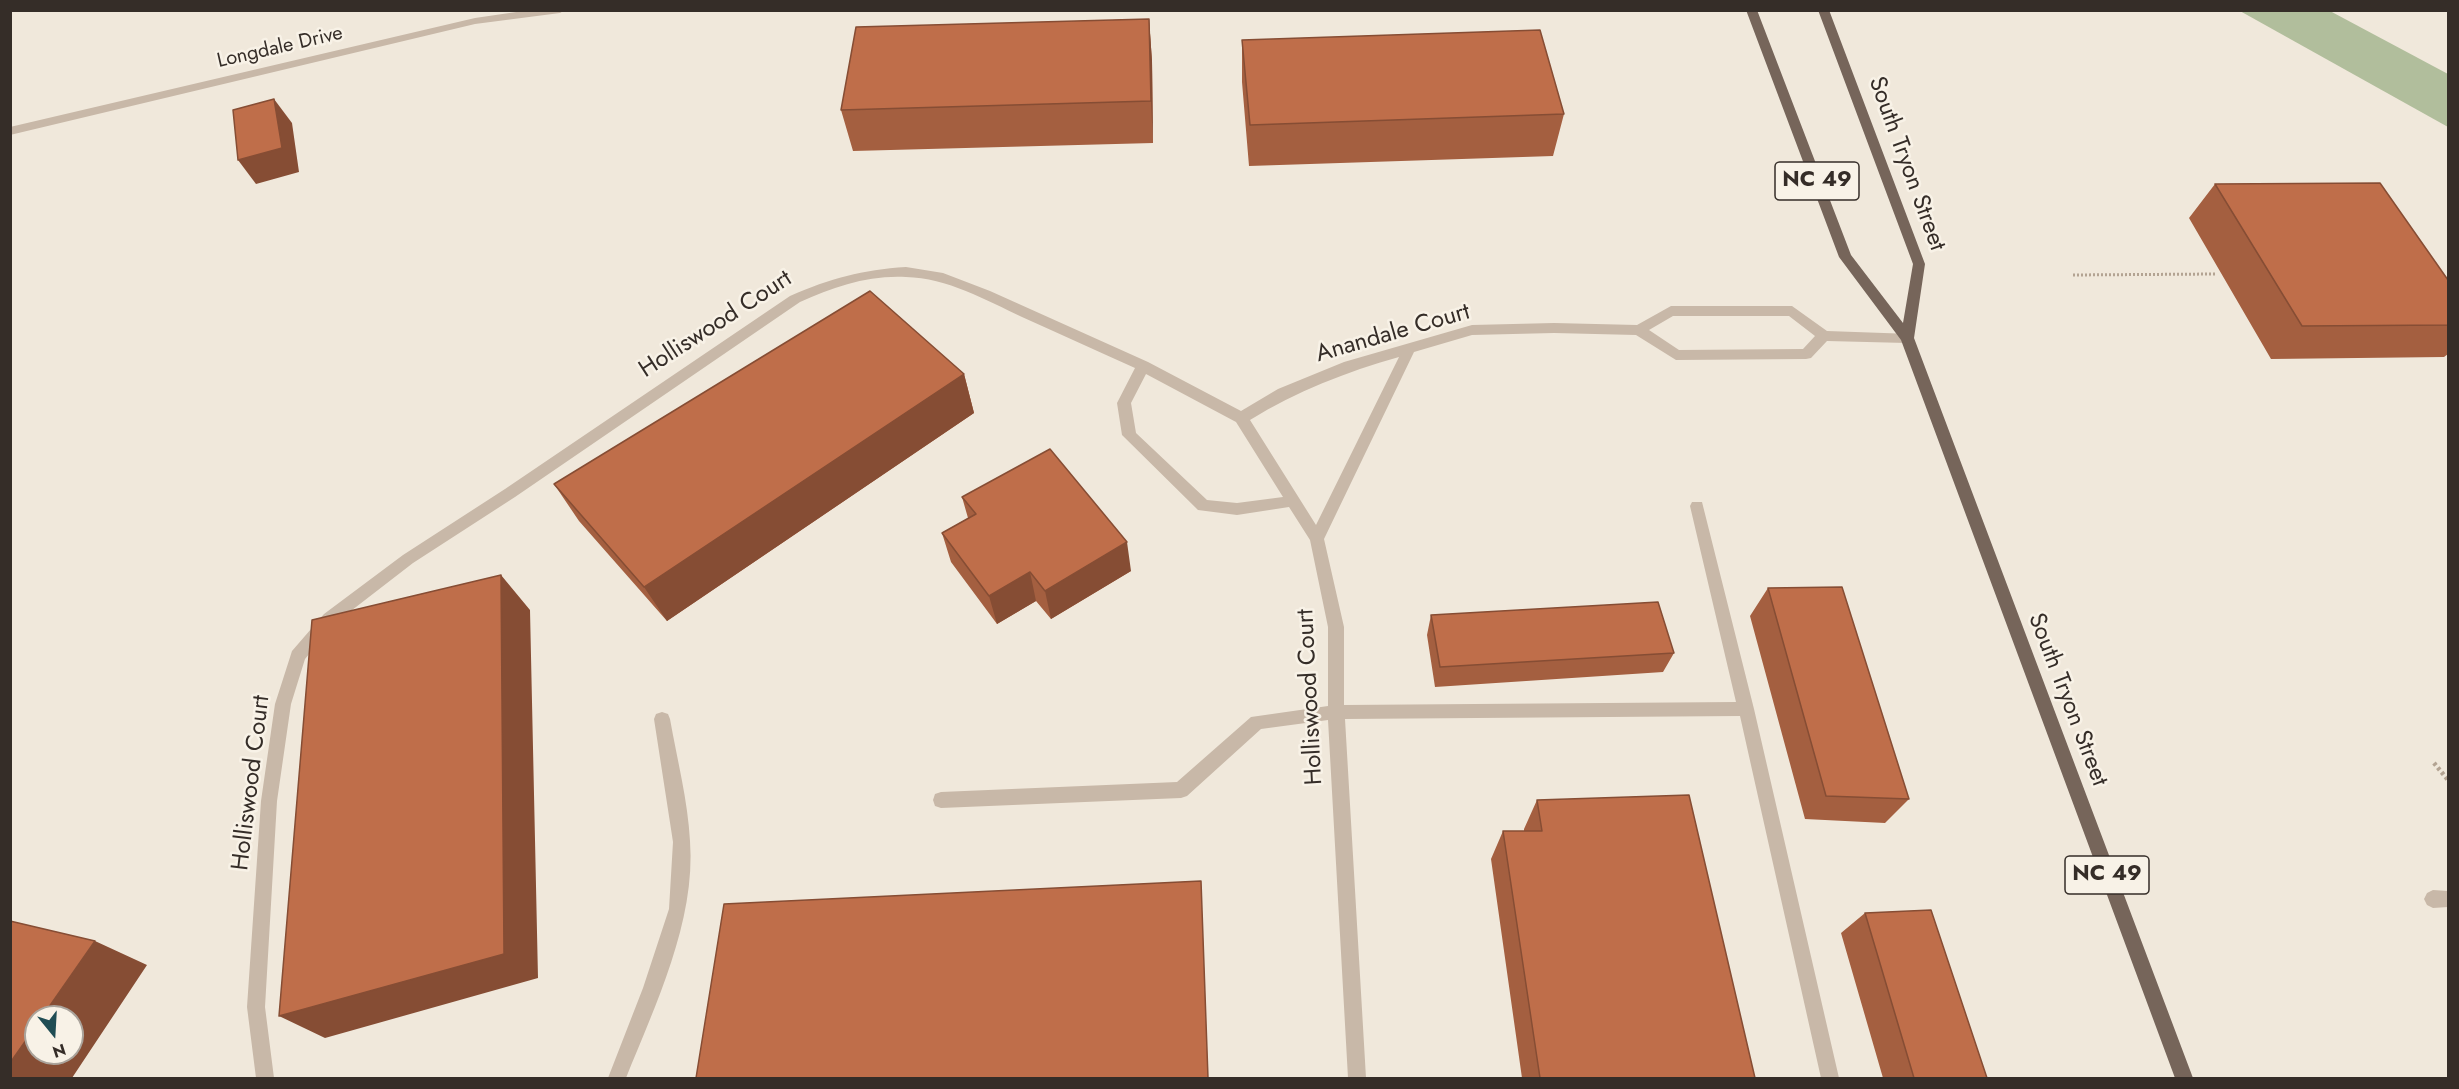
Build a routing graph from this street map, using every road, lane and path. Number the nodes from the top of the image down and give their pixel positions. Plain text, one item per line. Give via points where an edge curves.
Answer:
1 (560, 10) edge
2 (1751, 10) edge
3 (1823, 10) edge
4 (475, 16) edge
5 (10, 131) edge
6 (2216, 274) dead end
7 (2073, 275) dead end
8 (1639, 330) junction
9 (1824, 336) junction
10 (1907, 338) junction
11 (1410, 347) junction
12 (1143, 366) junction
13 (1240, 418) junction
14 (1293, 501) junction
15 (1697, 506) dead end
16 (1317, 539) junction
17 (1746, 708) junction
18 (1336, 712) junction
19 (662, 719) dead end
20 (2434, 763) dead end
21 (2448, 780) edge
22 (940, 800) dead end
23 (265, 1078) edge
24 (617, 1078) edge
25 (1357, 1078) edge
26 (1830, 1078) edge
27 (2184, 1078) edge

1 - 4 street, Longdale Drive
2 - 10 main road, South Tryon Street / NC 49 via 1845,257
3 - 10 main road, South Tryon Street / NC 49 via 1919,264
4 - 5 street, Longdale Drive
6 - 7 path
8 - 9 street via 1671,311 1792,311
8 - 9 street via 1676,355 1806,354
8 - 11 street, Anandale Court via 1472,330
9 - 10 street
10 - 27 main road, South Tryon Street / NC 49
11 - 13 street, Anandale Court via 1348,366 1283,393
11 - 16 street
12 - 13 street, Holliswood Court
12 - 14 street via 1124,403 1129,435 1203,506 1237,509
12 - 23 street, Holliswood Court via 943,278 906,272 870,274 831,283 795,299 708,356 408,559 329,619 298,656 283,704 270,790 256,1007
13 - 14 street, Holliswood Court
14 - 16 street, Holliswood Court
15 - 17 street
16 - 18 street, Holliswood Court via 1336,627
17 - 18 street
17 - 26 street
18 - 22 street via 1257,722 1180,790
18 - 25 street, Holliswood Court
19 - 24 street via 682,842 678,909
20 - 21 path

